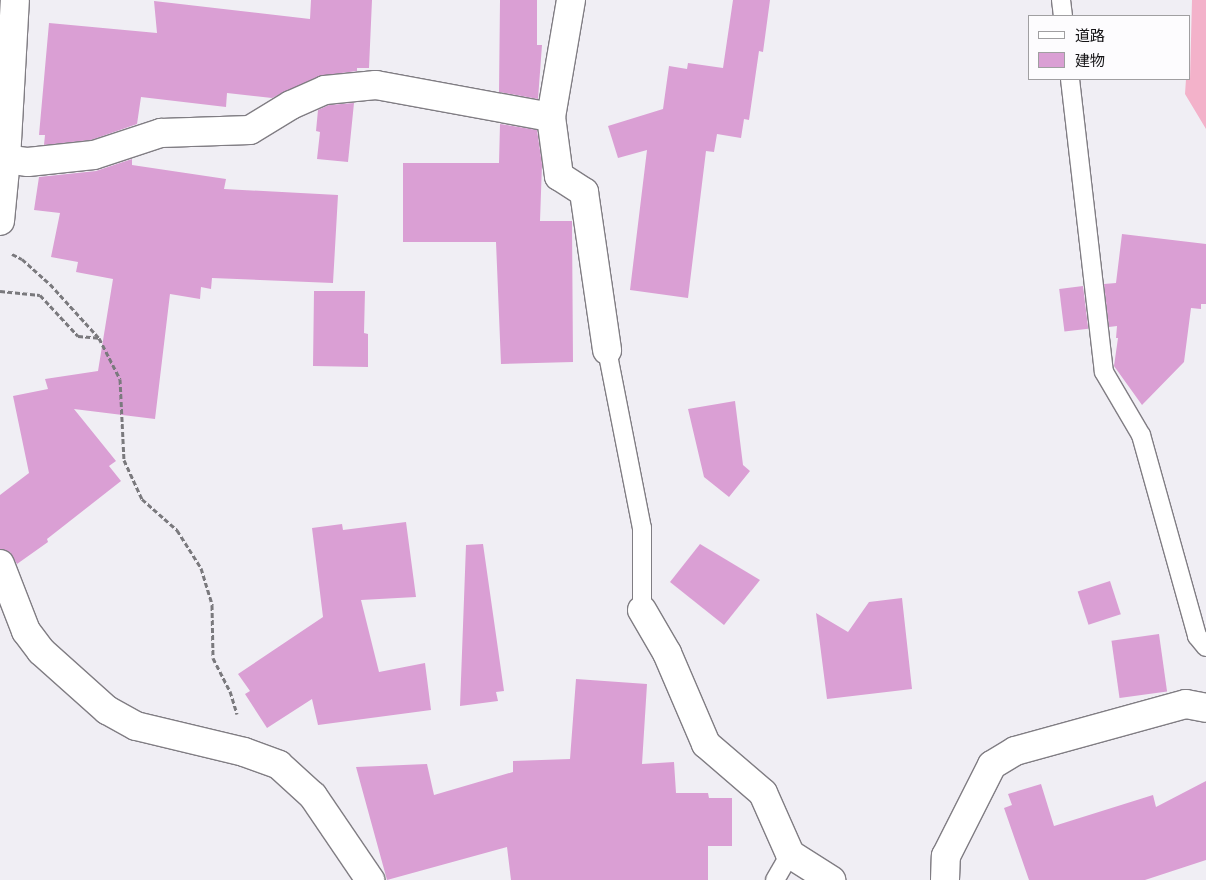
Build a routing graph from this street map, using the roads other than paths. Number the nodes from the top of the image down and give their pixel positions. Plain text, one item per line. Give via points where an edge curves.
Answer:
1 (16, 0) edge
2 (570, 0) edge
3 (1061, 0) edge
4 (1063, 15) edge
5 (1070, 80) edge
6 (551, 117) junction
7 (6, 159) junction
8 (0, 221) edge
9 (607, 350) joint
10 (0, 564) edge
11 (642, 610) joint
12 (1206, 647) edge
13 (1206, 708) edge
14 (790, 854) junction
15 (370, 880) edge
16 (775, 880) edge
17 (830, 880) edge
18 (946, 880) edge

1 - 7 street
2 - 6 street
3 - 4 lane
5 - 12 lane via 1104,372 1141,435 1197,636
6 - 7 street via 376,85 325,90 291,105 250,130 161,134 94,155 28,162
6 - 9 street via 559,176 584,192
7 - 8 street
9 - 11 lane via 642,528
10 - 15 street via 26,631 41,651 107,710 136,726 251,754 279,765 313,796
11 - 14 street via 667,654 706,744 763,793
13 - 18 street via 1186,704 1015,751 992,765 946,856
14 - 16 lane
14 - 17 street

